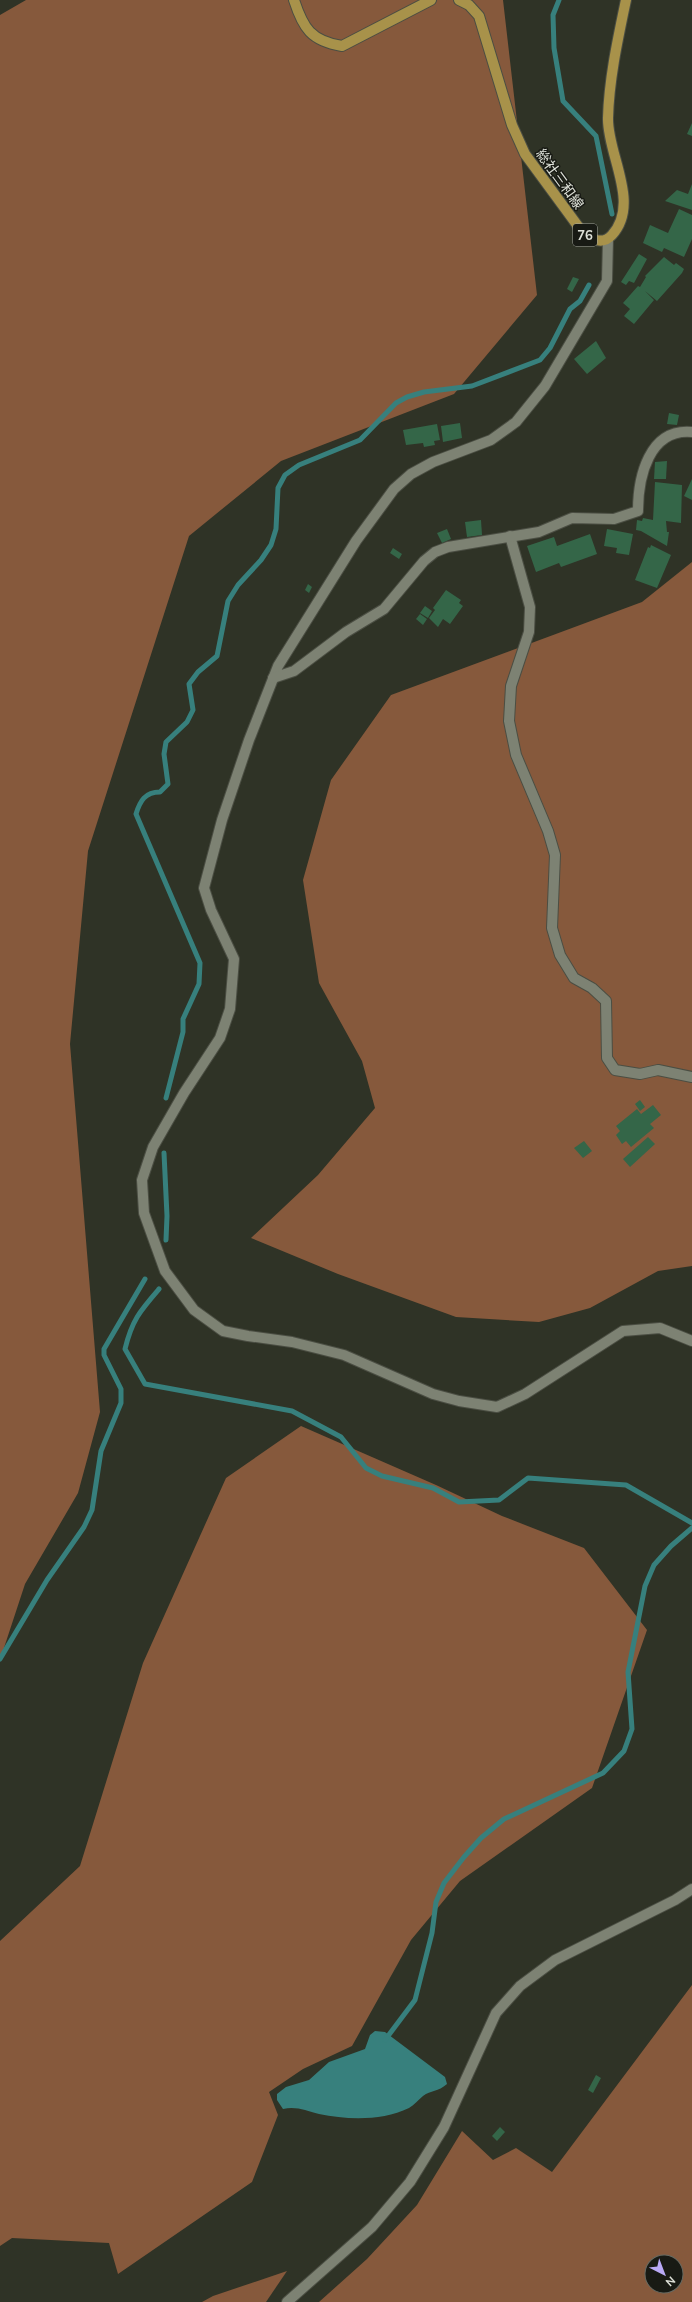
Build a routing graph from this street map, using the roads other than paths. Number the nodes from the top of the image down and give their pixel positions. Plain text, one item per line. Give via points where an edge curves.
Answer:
1 (294, 0) edge
2 (431, 0) edge
3 (460, 0) edge
4 (626, 0) edge
5 (608, 239) junction
6 (692, 432) edge
7 (510, 536) junction
8 (273, 678) junction
9 (692, 1077) edge
10 (692, 1341) edge
11 (692, 1888) edge
12 (287, 2302) edge

1 - 2 main road via 307,30 329,44 342,46
3 - 5 main road, 総社三和線 / 76 via 479,16 512,125 525,154 583,233 594,241
4 - 5 main road, 76 via 608,102 608,124 624,203 618,229
5 - 8 street via 607,281 545,386 516,422 491,440 433,462 411,474 394,489 356,541
6 - 7 street via 678,430 655,447 646,463 638,489 638,511 614,519 572,518 539,532
7 - 8 street via 448,547 435,552 424,561 384,610 346,632 294,671
7 - 9 street via 530,607 529,632 511,686 509,721 516,755 548,831 555,855 552,928 560,955 574,978 592,988 606,1001 606,1058 615,1070 640,1074 658,1070
8 - 10 street via 225,813 204,888 211,910 234,959 230,1010 220,1038 153,1147 142,1180 144,1213 165,1271 194,1310 223,1331 292,1342 344,1355 433,1394 497,1407 525,1394 624,1331 660,1328
11 - 12 street via 675,1900 555,1960 520,1986 496,2013 444,2127 410,2182 372,2227

